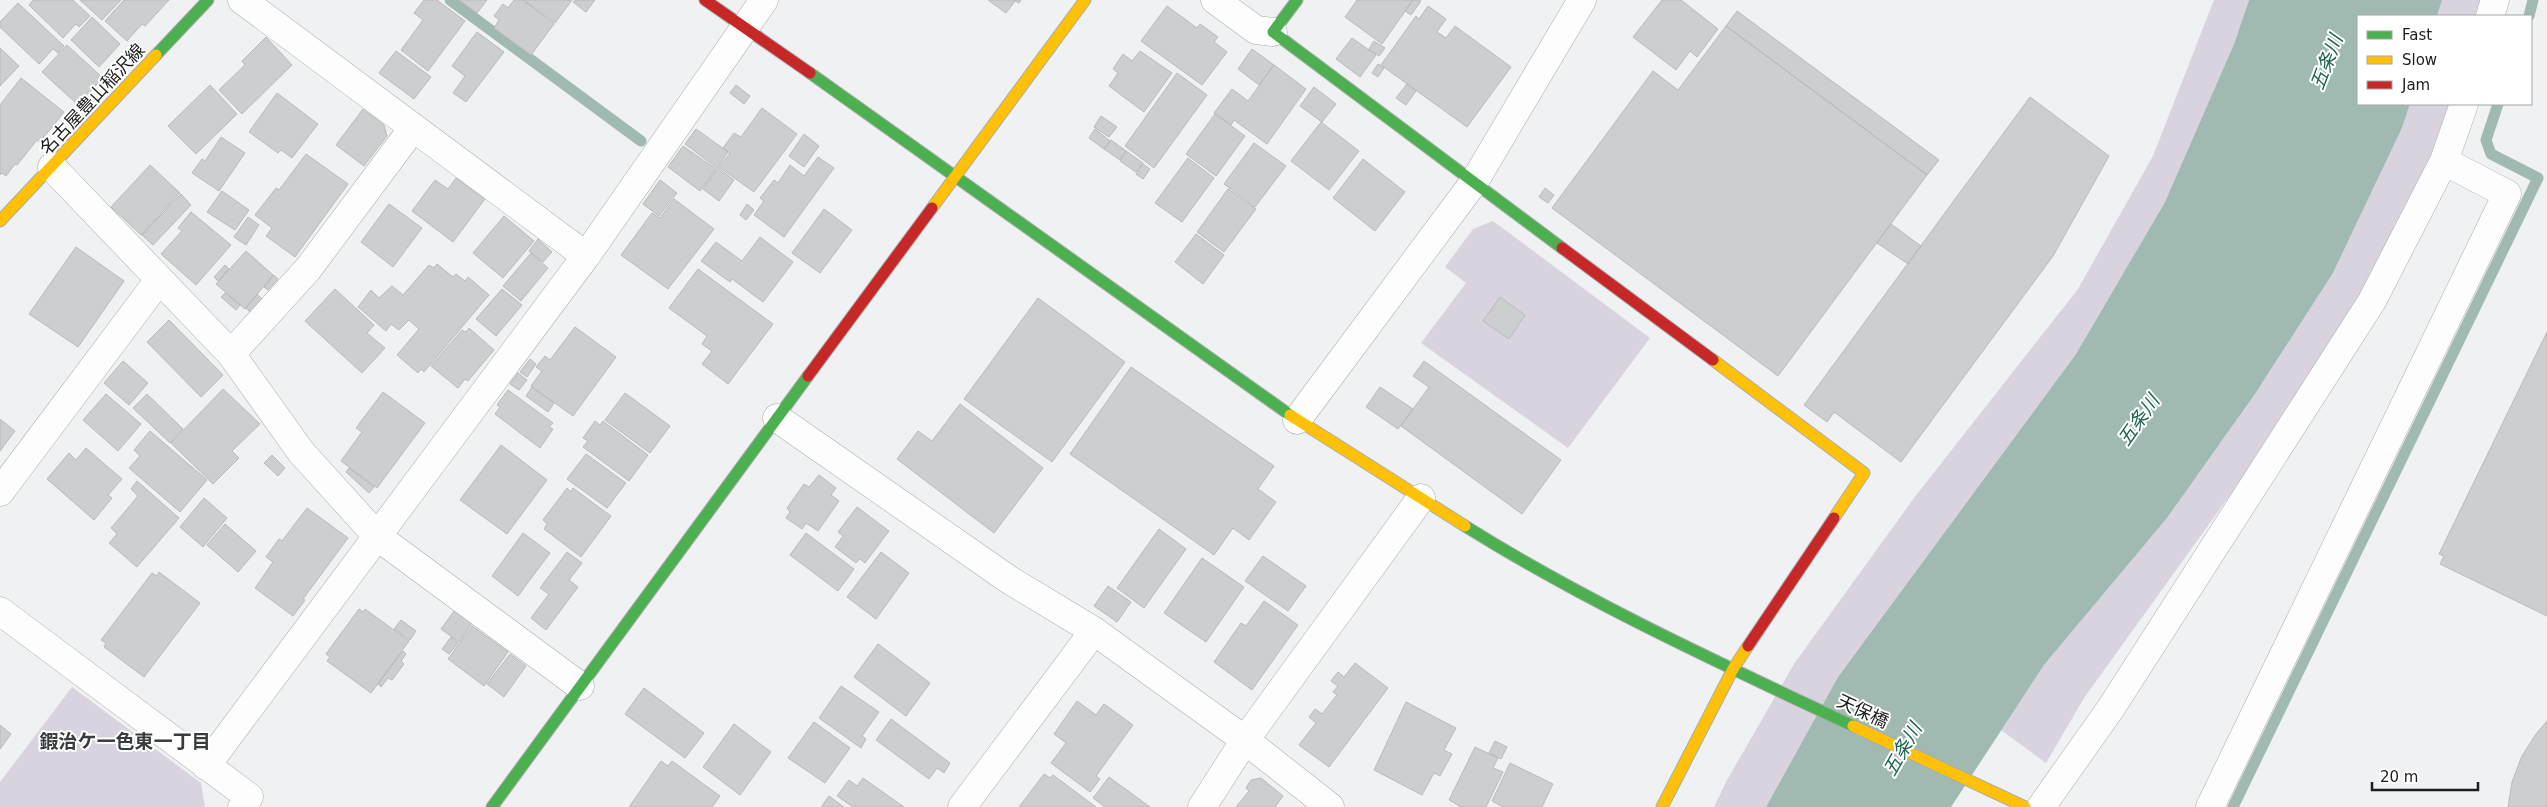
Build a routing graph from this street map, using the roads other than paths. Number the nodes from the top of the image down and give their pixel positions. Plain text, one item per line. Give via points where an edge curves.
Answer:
1 (242, 0) edge
2 (705, 0) edge
3 (764, 0) edge
4 (1085, 0) edge
5 (1215, 0) edge
6 (1297, 0) edge
7 (1582, 0) edge
8 (2495, 0) edge
9 (206, 1) edge
10 (2490, 15) edge
11 (744, 27) junction
12 (1273, 32) junction
13 (2464, 105) edge
14 (413, 128) junction
15 (2444, 161) junction
16 (52, 166) junction
17 (956, 175) junction
18 (1474, 182) junction
19 (0, 221) edge
20 (586, 256) junction
21 (159, 280) junction
22 (231, 354) junction
23 (777, 418) junction
24 (1297, 420) junction
25 (0, 492) edge
26 (1421, 498) junction
27 (378, 537) junction
28 (0, 611) edge
29 (1094, 631) junction
30 (1733, 669) junction
31 (580, 686) junction
32 (1245, 740) junction
33 (206, 766) junction
34 (502, 804) edge
35 (2029, 806) edge
36 (242, 807) edge
37 (962, 807) edge
38 (1202, 807) edge
39 (1330, 807) edge
40 (1662, 807) edge
41 (2210, 807) edge

1 - 14 street
2 - 11 street, 天保橋
3 - 11 street
4 - 17 street
5 - 12 street via 1256,30
6 - 12 street
7 - 18 street
8 - 10 street
9 - 16 street, 名古屋豊山稲沢線
11 - 17 street, 天保橋
11 - 20 street
12 - 18 street
13 - 15 street
14 - 20 street
14 - 22 street via 308,269
15 - 35 street via 2372,301 2111,708
15 - 41 street via 2507,194
16 - 19 street, 名古屋豊山稲沢線
16 - 21 street
17 - 23 street
17 - 24 street, 天保橋
18 - 24 street
18 - 30 street via 1864,473
20 - 27 street
21 - 22 street
21 - 25 street
22 - 27 street via 301,452
23 - 29 street via 1008,579
23 - 31 street
24 - 26 street, 天保橋
26 - 30 street, 天保橋 via 1521,559
26 - 32 street
27 - 31 street
27 - 33 street
28 - 33 street
29 - 32 street
29 - 37 street
30 - 35 street, 天保橋
30 - 40 street
31 - 34 street
32 - 38 street
32 - 39 street
33 - 36 street via 249,797

